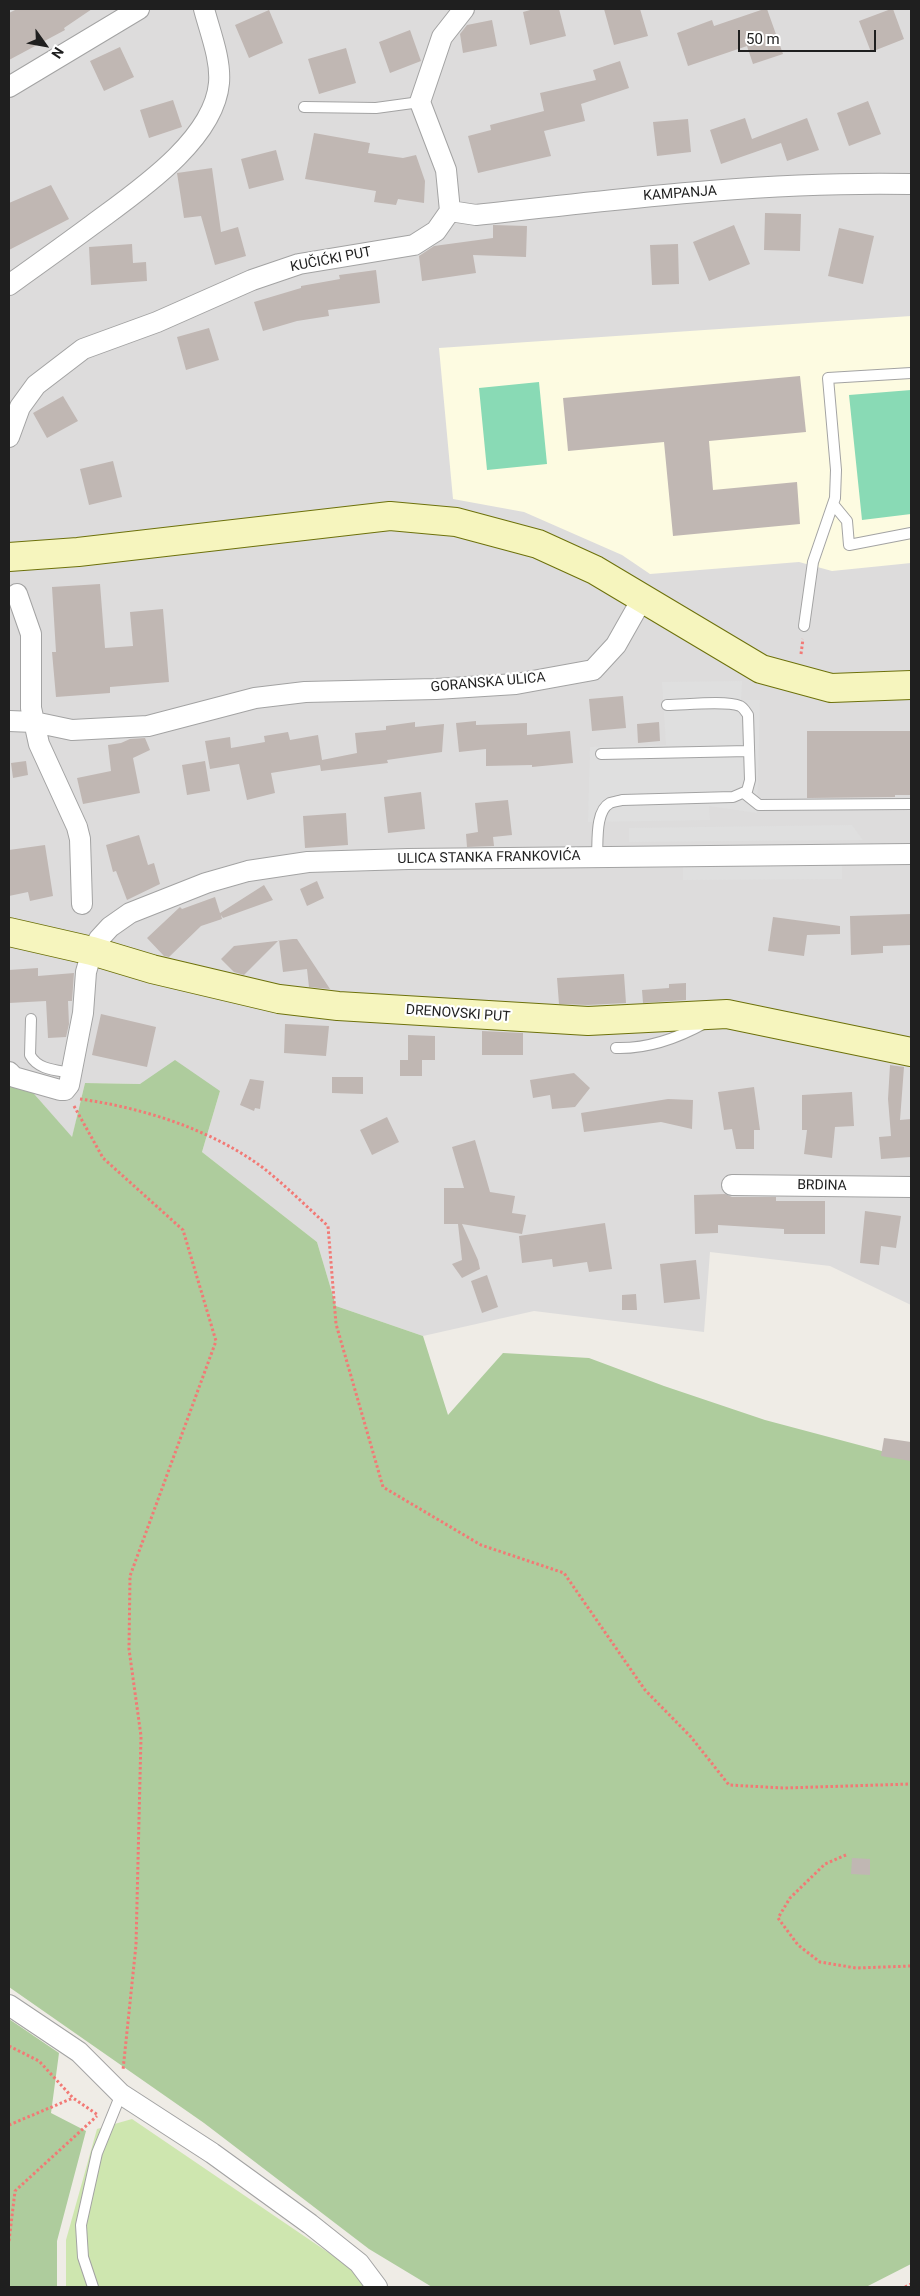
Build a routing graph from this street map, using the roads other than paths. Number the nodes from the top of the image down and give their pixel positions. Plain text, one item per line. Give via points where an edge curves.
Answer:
1 (139, 9) edge
2 (204, 9) edge
3 (464, 9) edge
4 (9, 87) edge
5 (420, 102) junction
6 (304, 107) dead end
7 (911, 184) edge
8 (450, 211) junction
9 (9, 285) edge
10 (911, 373) edge
11 (9, 437) edge
12 (833, 504) junction
13 (911, 533) edge
14 (9, 557) edge
15 (17, 594) dead end
16 (642, 599) junction
17 (804, 626) dead end
18 (911, 685) edge
19 (667, 705) dead end
20 (9, 721) edge
21 (34, 722) junction
22 (749, 751) junction
23 (600, 754) dead end
24 (744, 793) junction
25 (911, 804) edge
26 (911, 854) edge
27 (597, 856) junction
28 (82, 904) dead end
29 (9, 932) edge
30 (92, 951) junction
31 (722, 1014) junction
32 (31, 1019) dead end
33 (616, 1048) dead end
34 (911, 1052) edge
35 (9, 1072) edge
36 (69, 1087) junction
37 (732, 1185) dead end
38 (911, 1187) edge
39 (9, 2005) edge
40 (121, 2094) junction
41 (93, 2287) edge
42 (377, 2287) edge

1 - 4 street
2 - 9 street via 219,66 219,84 208,117 197,134 145,186
3 - 5 street via 442,37
5 - 6 lane via 376,108
5 - 8 street via 446,170
7 - 8 street, KAMPANJA via 854,183 654,196 476,215
8 - 11 street, KUČIĆKI PUT via 436,231 414,245 299,264 83,349 36,385 20,407
10 - 12 lane via 828,378 836,470
12 - 13 lane via 846,522 849,545
12 - 17 lane via 813,562
14 - 16 street via 390,516 456,522 538,544 595,570
15 - 21 street via 31,634 31,708
16 - 18 street via 761,669 831,688
16 - 21 street, GORANSKA ULICA via 616,645 593,670 516,684 305,692 255,698 148,726 72,730
19 - 22 lane via 738,705 744,708 748,715
20 - 21 street, GORANSKA ULICA
21 - 28 street via 39,744 77,827
22 - 23 lane
22 - 24 lane via 750,780
24 - 25 lane via 759,805
24 - 27 lane via 733,797 610,803 600,820
26 - 27 street, ULICA STANKA FRANKOVIĆA
27 - 30 street, ULICA STANKA FRANKOVIĆA via 308,862 264,868 206,883 130,913 98,939
29 - 30 street, DRENOVSKI PUT
30 - 31 street, DRENOVSKI PUT via 152,970 279,999 338,1006 588,1021
30 - 36 street
31 - 33 lane via 652,1045
31 - 34 street, DRENOVSKI PUT
32 - 36 lane via 30,1055
35 - 36 street via 14,1077 60,1090
37 - 38 street, BRDINA
39 - 40 street via 79,2052
40 - 41 lane via 97,2153 81,2225 83,2257
40 - 42 street via 212,2152 310,2224 359,2263

